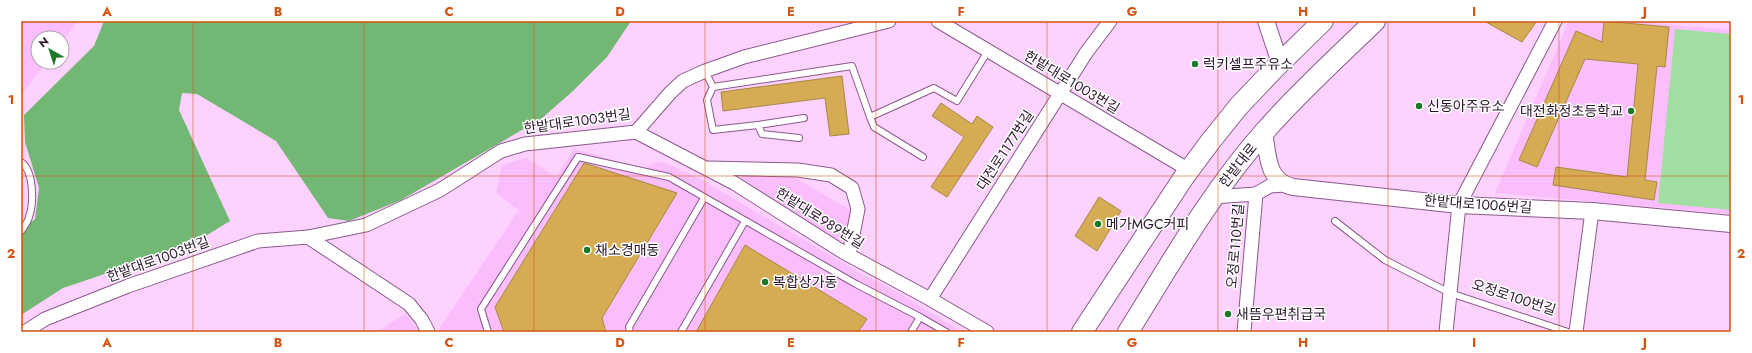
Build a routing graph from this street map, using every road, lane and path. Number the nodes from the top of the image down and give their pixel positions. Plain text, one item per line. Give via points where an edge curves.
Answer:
1 (890, 21) edge
2 (938, 21) edge
3 (1110, 21) edge
4 (1266, 21) edge
5 (1323, 21) edge
6 (1375, 21) edge
7 (1554, 21) edge
8 (988, 51) junction
9 (1280, 63) junction
10 (705, 71) junction
11 (713, 87) junction
12 (1060, 94) junction
13 (870, 117) junction
14 (804, 118) dead end
15 (758, 125) junction
16 (1264, 131) junction
17 (636, 132) junction
18 (799, 138) dead end
19 (923, 157) dead end
20 (21, 162) edge
21 (708, 168) junction
22 (1189, 170) junction
23 (1284, 185) junction
24 (1256, 194) junction
25 (1213, 197) junction
26 (704, 198) junction
27 (1459, 205) junction
28 (1592, 212) junction
29 (746, 221) junction
30 (1335, 221) dead end
31 (1731, 224) edge
32 (21, 231) edge
33 (308, 237) junction
34 (849, 255) junction
35 (1450, 293) junction
36 (930, 299) junction
37 (920, 317) junction
38 (25, 332) edge
39 (428, 332) edge
40 (488, 332) edge
41 (630, 332) edge
42 (681, 332) edge
43 (911, 332) edge
44 (946, 332) edge
45 (987, 332) edge
46 (1082, 332) edge
47 (1128, 332) edge
48 (1244, 332) edge
49 (1446, 332) edge
50 (1568, 332) edge
51 (1576, 332) edge

1 - 10 street, 한밭대로1003번길 via 744,57
2 - 8 street, 한밭대로1003번길
3 - 12 street, 대전로1177번길
4 - 9 street
5 - 9 main road
6 - 16 main road, 한밭대로
7 - 27 street, 오정로100번길
8 - 12 street, 한밭대로1003번길
8 - 13 lane via 957,101 934,88
9 - 22 main road via 1238,108
10 - 11 lane
10 - 17 street, 한밭대로1003번길 via 683,81 670,92
11 - 13 lane via 852,66
11 - 15 lane via 707,100 713,130
12 - 22 street, 한밭대로1003번길
12 - 36 street, 대전로1177번길
13 - 19 lane via 874,127
14 - 15 lane
15 - 18 lane via 762,134
16 - 23 street via 1271,168 1277,180
16 - 25 main road, 한밭대로
17 - 21 street, 한밭대로989번길
17 - 33 street, 한밭대로1003번길 via 525,144 501,151 440,190 366,225
20 - 32 lane via 25,165 33,191 29,217
21 - 34 street, 한밭대로989번길
21 - 34 street via 798,170 831,175 852,188 858,209
22 - 46 main road
23 - 24 street, 오정로110번길 via 1270,186
23 - 27 street, 한밭대로1006번길
24 - 25 street
24 - 48 street, 오정로110번길
25 - 47 main road, 한밭대로
26 - 29 lane
26 - 40 lane via 668,177 578,157 481,309
26 - 41 lane via 629,327
27 - 28 street, 한밭대로1006번길
27 - 35 street, 오정로100번길
28 - 31 street, 한밭대로1006번길
28 - 51 street
29 - 37 lane via 856,284
29 - 42 lane
30 - 35 lane, 오정로100번길 via 1385,260
33 - 38 street, 한밭대로1003번길 via 258,241 121,289 45,319
33 - 39 street via 409,304
34 - 36 street, 한밭대로989번길
35 - 49 street, 오정로100번길
35 - 50 lane, 오정로100번길
36 - 45 street, 한밭대로989번길
37 - 43 lane
37 - 44 lane

